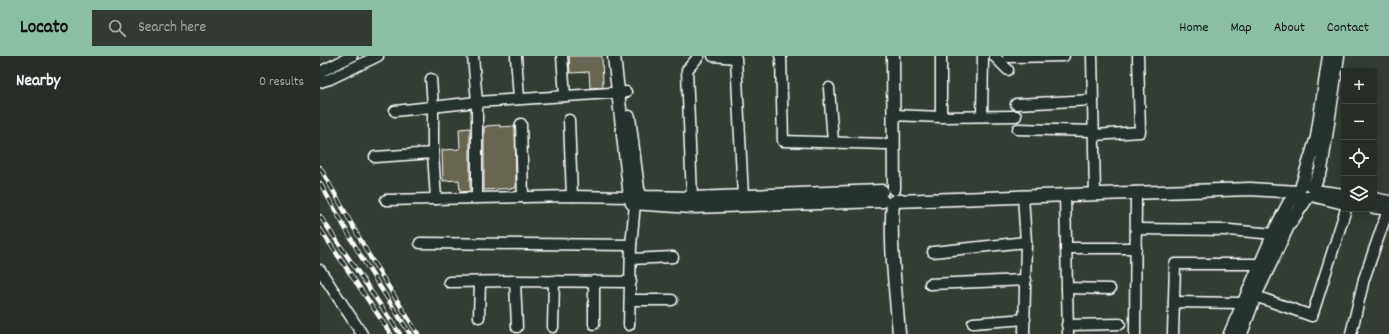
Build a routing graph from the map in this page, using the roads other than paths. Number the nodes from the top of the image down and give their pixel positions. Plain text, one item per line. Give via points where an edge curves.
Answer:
1 (352, 56) edge
2 (378, 56) edge
3 (473, 56) edge
4 (516, 56) edge
5 (562, 56) edge
6 (614, 56) edge
7 (622, 56) edge
8 (699, 56) edge
9 (713, 56) edge
10 (780, 56) edge
11 (886, 56) edge
12 (893, 56) edge
13 (941, 56) edge
14 (983, 56) edge
15 (994, 56) edge
16 (1064, 56) edge
17 (1092, 56) edge
18 (1138, 56) edge
19 (1329, 56) edge
20 (1338, 56) edge
21 (736, 57) edge
22 (1008, 57) dead end
23 (1008, 70) dead end
24 (320, 72) edge
25 (431, 79) dead end
26 (320, 82) edge
27 (829, 88) dead end
28 (622, 92) junction
29 (565, 96) junction
30 (520, 99) junction
31 (1093, 100) junction
32 (477, 102) junction
33 (1016, 104) dead end
34 (433, 106) junction
35 (395, 110) dead end
36 (894, 115) junction
37 (982, 116) junction
38 (1016, 116) dead end
39 (941, 118) junction
40 (570, 120) dead end
41 (521, 124) dead end
42 (1018, 129) dead end
43 (1094, 133) junction
44 (834, 142) junction
45 (886, 144) junction
46 (433, 153) junction
47 (375, 157) dead end
48 (1095, 190) junction
49 (1306, 191) junction
50 (1136, 192) junction
51 (1341, 194) edge
52 (1065, 195) junction
53 (572, 196) junction
54 (743, 196) junction
55 (890, 196) junction
56 (1023, 196) junction
57 (523, 197) junction
58 (477, 198) junction
59 (634, 198) junction
60 (692, 198) junction
61 (436, 199) junction
62 (386, 200) dead end
63 (1377, 200) edge
64 (1341, 203) edge
65 (1389, 207) edge
66 (1377, 208) edge
67 (1345, 212) edge
68 (1136, 229) junction
69 (1274, 234) junction
70 (1026, 242) junction
71 (420, 244) dead end
72 (631, 245) junction
73 (1066, 248) junction
74 (1136, 248) junction
75 (933, 252) dead end
76 (673, 257) dead end
77 (631, 259) junction
78 (1260, 264) junction
79 (320, 270) edge
80 (1026, 280) junction
81 (515, 281) junction
82 (554, 281) junction
83 (594, 281) junction
84 (449, 282) dead end
85 (480, 282) junction
86 (631, 282) junction
87 (930, 284) dead end
88 (1067, 288) junction
89 (1110, 290) dead end
90 (1255, 296) junction
91 (630, 300) junction
92 (672, 300) dead end
93 (1174, 302) junction
94 (1243, 303) junction
95 (478, 317) dead end
96 (1025, 319) junction
97 (973, 322) dead end
98 (594, 324) dead end
99 (1120, 324) dead end
100 (629, 325) dead end
101 (517, 327) dead end
102 (553, 327) dead end
103 (1067, 329) edge
104 (362, 334) edge
105 (899, 334) edge
106 (1024, 334) edge
107 (1135, 334) edge
108 (1173, 334) edge
109 (1230, 334) edge
110 (1240, 334) edge
111 (1351, 334) edge

1 - 24 street
2 - 26 street
3 - 32 street
4 - 30 street
5 - 29 street
6 - 28 street
7 - 28 street
8 - 60 street via 687,70
9 - 21 street
10 - 44 street via 783,140
11 - 45 street
12 - 36 street
13 - 39 street
14 - 37 street
15 - 23 street
16 - 22 street
17 - 31 street
18 - 43 street via 1140,132
19 - 49 street
20 - 49 street via 1321,170
21 - 54 street
25 - 34 street
27 - 44 street
28 - 29 street
28 - 59 street
29 - 30 street
30 - 32 street
31 - 33 street
31 - 43 street
32 - 34 street
32 - 58 street
34 - 35 street
34 - 46 street
36 - 39 street
36 - 55 street
37 - 38 street
37 - 39 street
40 - 53 street
41 - 57 street
42 - 43 street
43 - 48 street
44 - 45 street
45 - 55 street
46 - 47 street
46 - 61 street
48 - 49 street via 1250,181
48 - 50 street
48 - 52 street
48 - 55 street
49 - 50 street via 1250,189
49 - 51 street
49 - 64 street
49 - 69 street via 1289,203
49 - 90 street
50 - 68 street
52 - 56 street
52 - 73 street
53 - 57 street
53 - 59 street
54 - 55 street
54 - 60 street
55 - 56 street
55 - 59 street via 692,207
55 - 105 street
56 - 70 street
57 - 58 street
58 - 61 street
59 - 60 street
59 - 72 street
61 - 62 street
63 - 65 street
65 - 66 street
65 - 111 street via 1364,279
67 - 90 street via 1312,316
68 - 69 street via 1229,230
68 - 74 street
69 - 78 street
70 - 75 street
70 - 80 street
71 - 72 street
72 - 77 street
73 - 74 street
73 - 88 street
74 - 107 street
76 - 77 street
77 - 86 street
78 - 93 street via 1175,264
78 - 94 street
79 - 104 street
80 - 87 street
80 - 96 street
81 - 82 street
81 - 85 street
81 - 101 street
82 - 83 street
82 - 102 street
83 - 86 street
83 - 98 street
84 - 85 street
85 - 95 street
86 - 91 street
88 - 89 street
88 - 103 street
90 - 110 street
91 - 92 street
91 - 100 street
93 - 94 street
93 - 108 street
94 - 109 street
96 - 97 street
96 - 106 street
99 - 103 street

